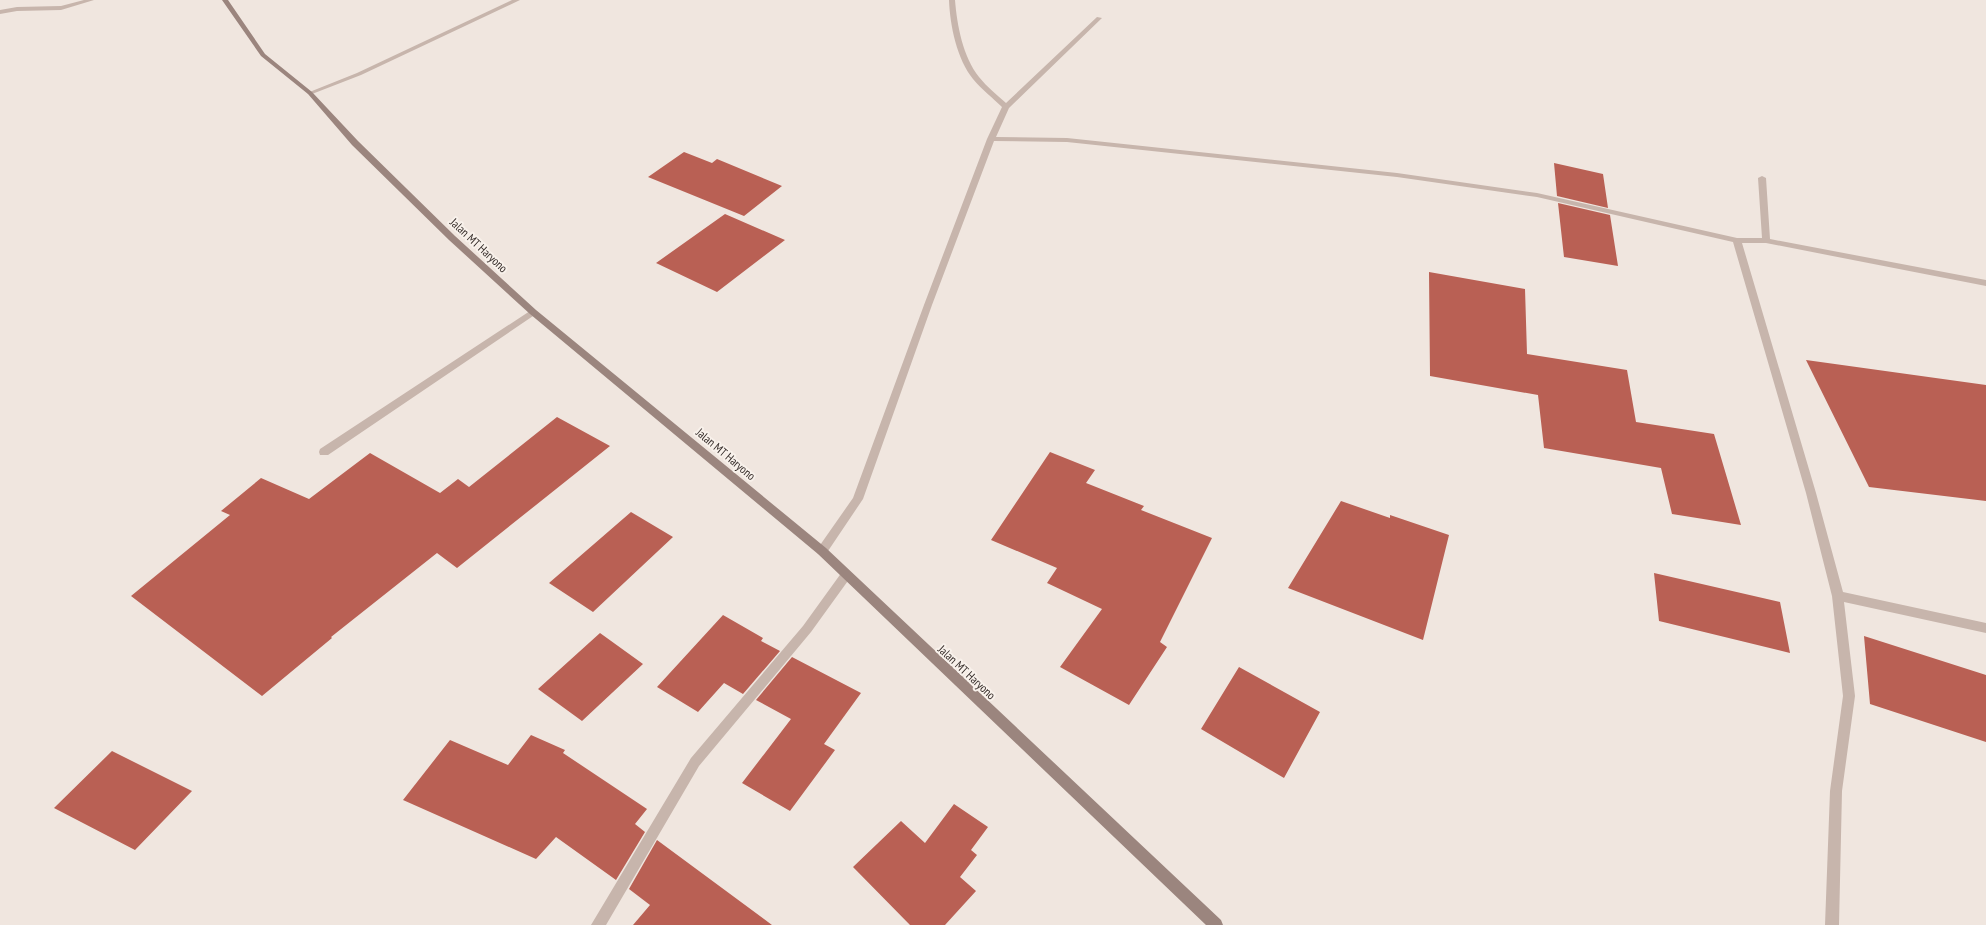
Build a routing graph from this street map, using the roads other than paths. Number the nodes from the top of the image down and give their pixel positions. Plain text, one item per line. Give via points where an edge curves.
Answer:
1 (91, 0) edge
2 (226, 0) edge
3 (517, 0) edge
4 (952, 0) edge
5 (0, 12) edge
6 (1099, 18) dead end
7 (310, 93) junction
8 (1006, 107) junction
9 (991, 139) junction
10 (1762, 178) dead end
11 (1737, 240) junction
12 (1766, 241) junction
13 (1986, 283) edge
14 (533, 312) junction
15 (324, 452) dead end
16 (822, 551) junction
17 (846, 575) junction
18 (1838, 596) junction
19 (1986, 628) edge
20 (598, 925) edge
21 (1216, 925) edge
22 (1832, 925) edge

1 - 5 street via 61,8
2 - 7 main road, Jalan MT Haryono via 263,55
3 - 7 street via 359,74
4 - 8 street via 952,12 962,47 975,76
6 - 8 street
7 - 14 main road, Jalan MT Haryono via 355,143 452,238
8 - 9 street
9 - 11 street via 1067,140 1397,175 1537,195
9 - 16 street via 858,499
10 - 12 street
11 - 12 street
11 - 18 street via 1811,493
12 - 13 street
14 - 15 street
14 - 16 main road, Jalan MT Haryono
16 - 17 main road, Jalan MT Haryono
17 - 20 street via 807,629 695,762
17 - 21 main road, Jalan MT Haryono
18 - 19 street
18 - 22 street via 1849,696 1836,792

